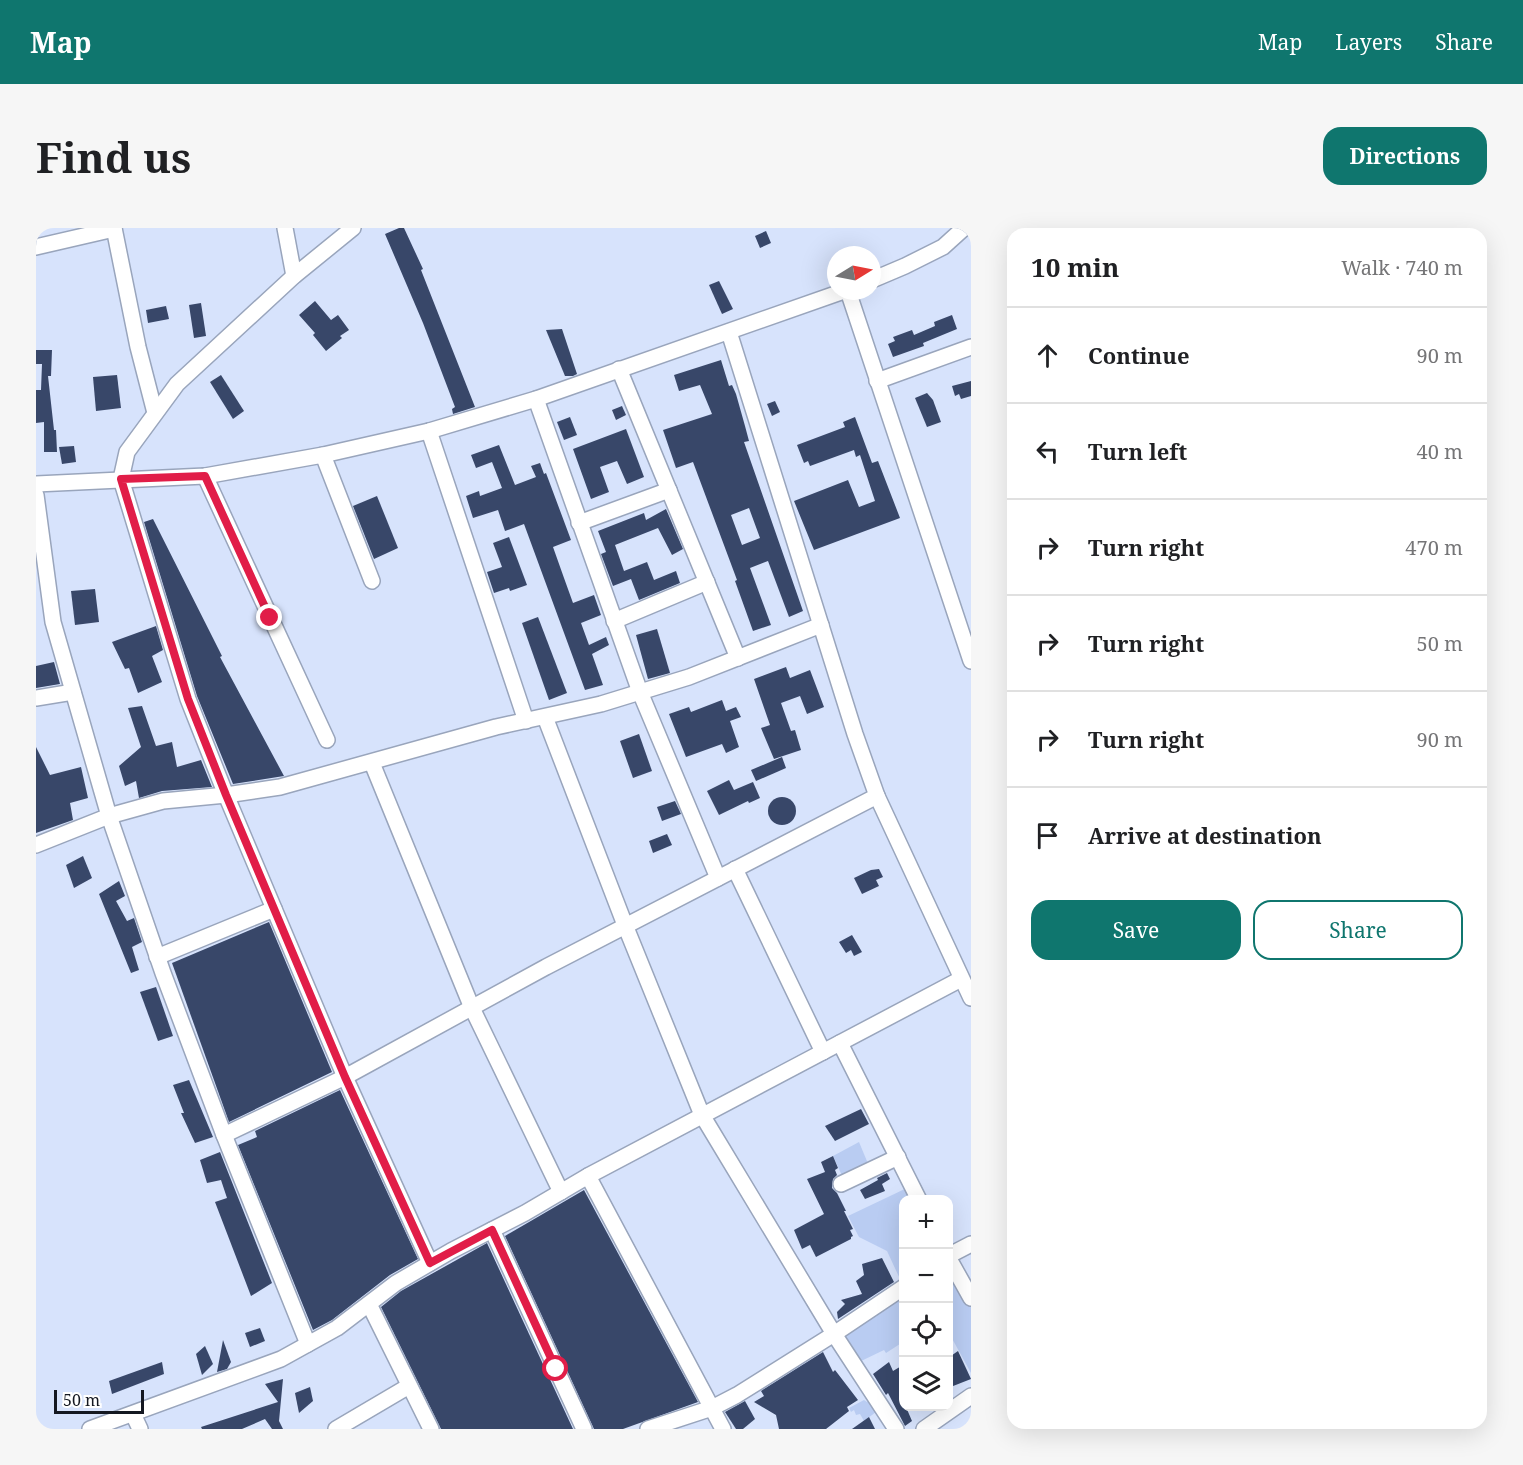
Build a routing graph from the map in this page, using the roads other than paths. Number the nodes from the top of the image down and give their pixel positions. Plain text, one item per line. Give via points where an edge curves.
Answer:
1 (114, 228) edge
2 (285, 228) edge
3 (353, 228) edge
4 (964, 228) edge
5 (36, 247) edge
6 (294, 276) junction
7 (881, 276) edge
8 (827, 298) edge
9 (849, 300) edge
10 (729, 332) junction
11 (971, 347) edge
12 (620, 369) junction
13 (878, 381) junction
14 (536, 399) junction
15 (155, 413) junction
16 (429, 431) junction
17 (323, 455) junction
18 (205, 476) junction
19 (121, 479) junction
20 (36, 484) edge
21 (669, 490) junction
22 (36, 495) edge
23 (579, 523) junction
24 (372, 581) dead end
25 (707, 582) junction
26 (614, 621) junction
27 (821, 625) junction
28 (968, 641) edge
29 (738, 658) junction
30 (971, 661) edge
31 (73, 692) junction
32 (640, 692) junction
33 (36, 698) edge
34 (545, 717) junction
35 (526, 721) junction
36 (327, 740) dead end
37 (372, 763) junction
38 (226, 795) junction
39 (877, 796) junction
40 (109, 816) junction
41 (36, 845) edge
42 (735, 869) junction
43 (718, 878) junction
44 (274, 909) junction
45 (625, 926) junction
46 (158, 957) junction
47 (961, 979) junction
48 (971, 998) edge
49 (472, 1008) junction
50 (840, 1043) junction
51 (823, 1052) junction
52 (345, 1077) junction
53 (702, 1115) junction
54 (224, 1135) junction
55 (898, 1157) junction
56 (588, 1176) junction
57 (841, 1184) dead end
58 (561, 1191) junction
59 (917, 1195) edge
60 (492, 1230) junction
61 (971, 1244) edge
62 (953, 1253) edge
63 (430, 1263) junction
64 (953, 1265) edge
65 (899, 1290) edge
66 (971, 1298) edge
67 (369, 1304) junction
68 (834, 1334) junction
69 (308, 1344) junction
70 (409, 1386) junction
71 (971, 1396) edge
72 (712, 1408) junction
73 (133, 1414) junction
74 (90, 1429) edge
75 (141, 1429) edge
76 (336, 1429) edge
77 (431, 1429) edge
78 (584, 1429) edge
79 (648, 1429) edge
80 (723, 1429) edge
81 (896, 1429) edge
82 (924, 1429) edge

1 - 5 street
1 - 15 street
2 - 6 street
3 - 6 street
4 - 7 street via 943,247
6 - 15 street via 177,384
8 - 10 street
9 - 13 street
10 - 12 street
10 - 27 street
11 - 13 street
12 - 14 street
12 - 21 street
13 - 28 street
14 - 16 street
14 - 23 street
15 - 19 street via 127,452
16 - 17 street
16 - 35 street
17 - 18 street
17 - 24 street
18 - 19 street
18 - 36 street
19 - 20 street
19 - 38 street via 188,699
21 - 23 street
21 - 25 street
22 - 31 street via 53,622
23 - 26 street
25 - 26 street
25 - 29 street
26 - 32 street
27 - 29 street
27 - 39 street
28 - 30 street
29 - 32 street
31 - 33 street
31 - 40 street
32 - 34 street
32 - 43 street
34 - 35 street
34 - 45 street
35 - 37 street
37 - 38 street via 280,787
37 - 49 street
38 - 40 street via 163,801
38 - 44 street
39 - 42 street
39 - 47 street
40 - 41 street
40 - 46 street
42 - 43 street
42 - 51 street
43 - 45 street
44 - 46 street
44 - 52 street
45 - 49 street
45 - 53 street
46 - 54 street
47 - 48 street
47 - 50 street
49 - 52 street
49 - 58 street
50 - 51 street
50 - 55 street
51 - 53 street
52 - 54 street
52 - 63 street
53 - 56 street
53 - 68 street
54 - 69 street
55 - 57 street
55 - 59 street
56 - 58 street
56 - 72 street
58 - 60 street
60 - 63 street
60 - 78 street
61 - 62 street
63 - 67 street
64 - 66 street
65 - 68 street
67 - 69 street
67 - 70 street
68 - 72 street
68 - 81 street
69 - 73 street via 281,1359
70 - 76 street
70 - 77 street
71 - 82 street
72 - 79 street
72 - 80 street
73 - 74 street
73 - 75 street

